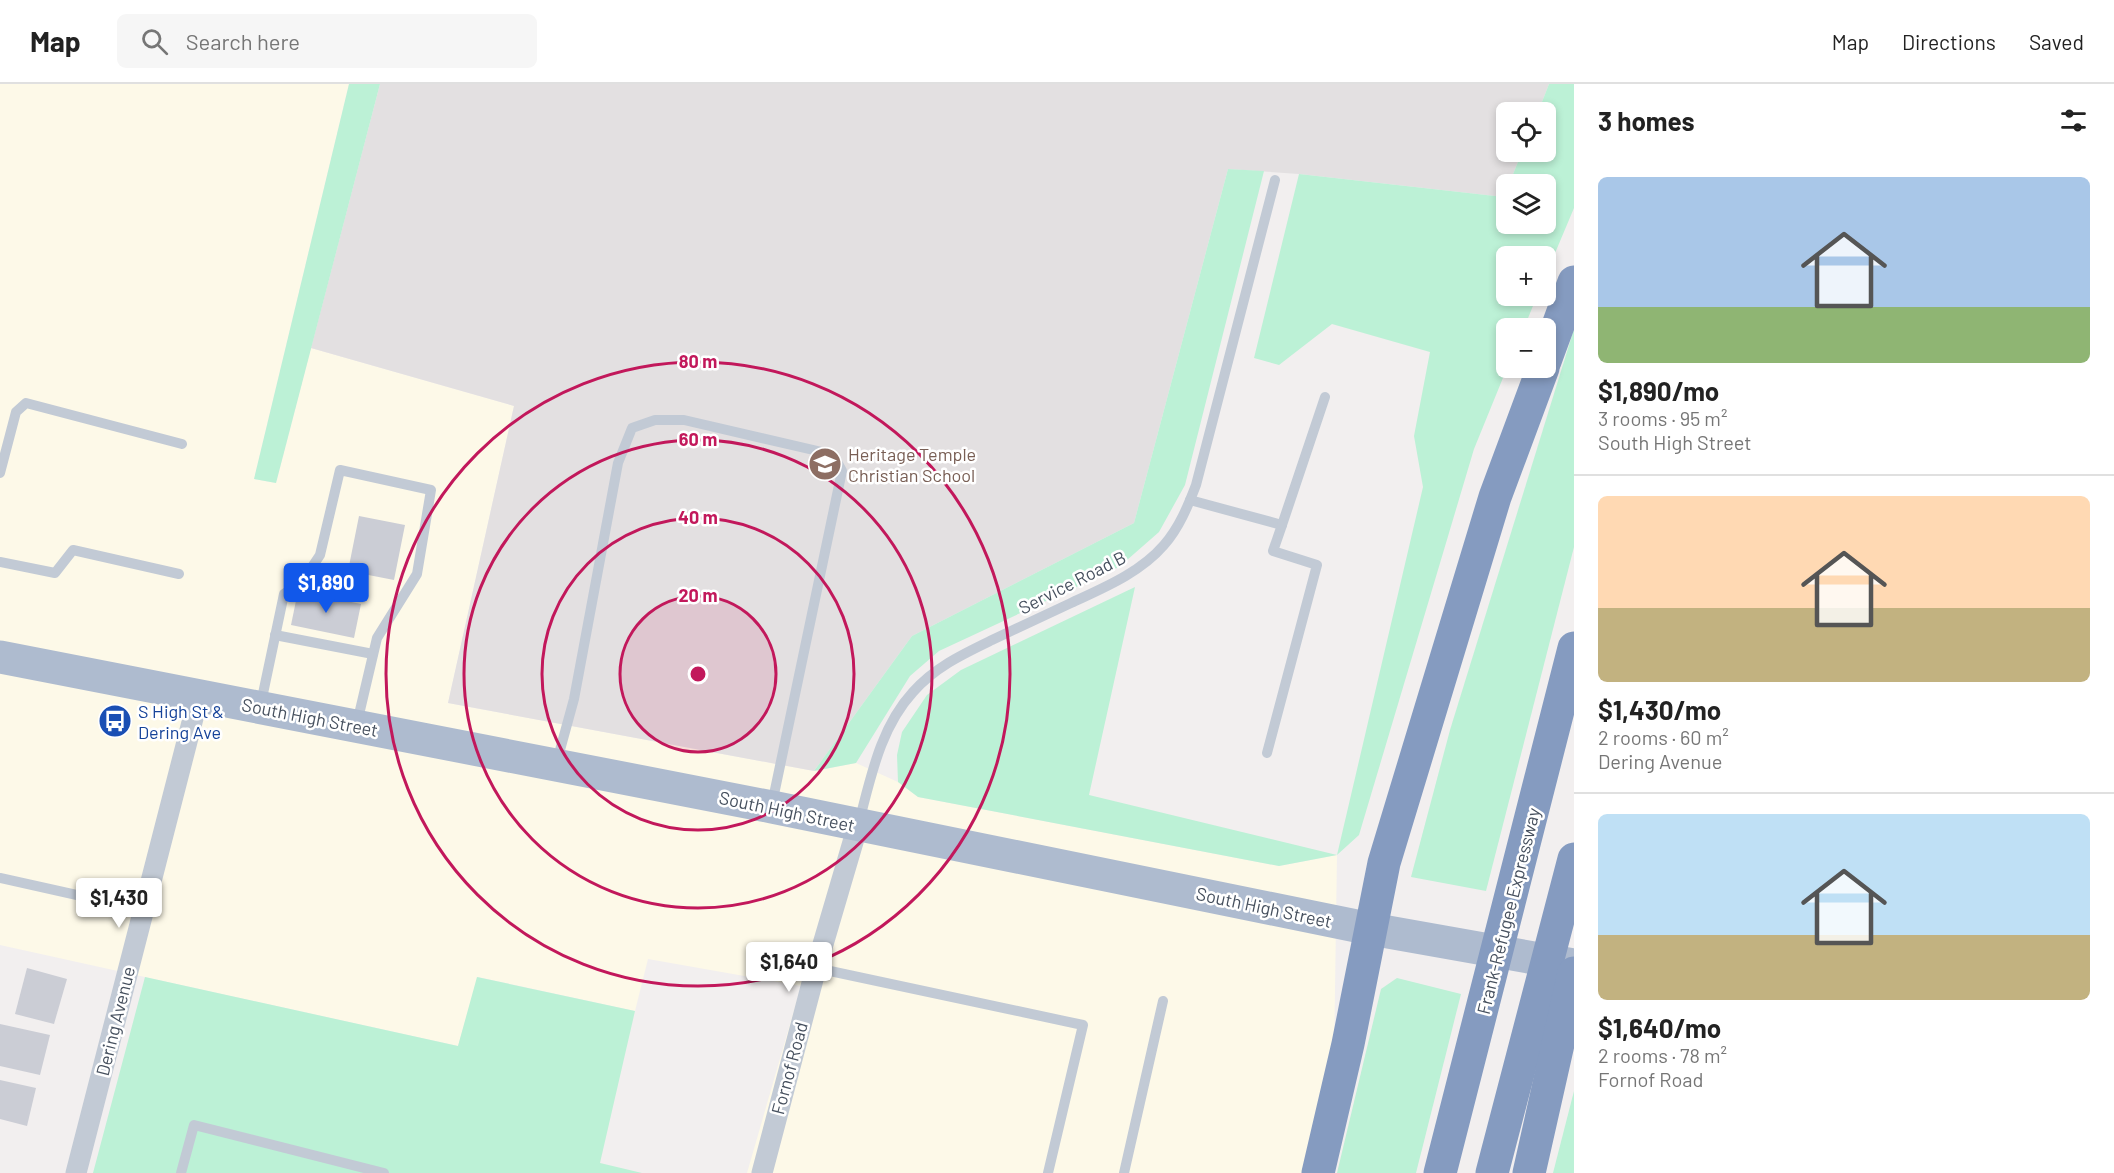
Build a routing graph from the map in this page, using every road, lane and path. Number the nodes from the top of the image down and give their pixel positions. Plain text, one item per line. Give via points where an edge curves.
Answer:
1 (1275, 180) dead end
2 (1574, 282) edge
3 (1556, 331) edge
4 (1539, 378) edge
5 (1325, 397) dead end
6 (182, 444) dead end
7 (0, 473) edge
8 (1190, 500) junction
9 (1281, 525) junction
10 (0, 562) edge
11 (178, 574) dead end
12 (275, 635) junction
13 (1574, 648) edge
14 (373, 654) junction
15 (0, 657) edge
16 (200, 695) junction
17 (260, 707) junction
18 (356, 726) junction
19 (1267, 753) dead end
20 (555, 765) junction
21 (772, 807) junction
22 (858, 825) junction
23 (1574, 858) edge
24 (0, 878) edge
25 (144, 910) junction
26 (1371, 928) junction
27 (1574, 965) edge
28 (816, 968) junction
29 (1574, 973) edge
30 (1163, 1001) dead end
31 (76, 1173) edge
32 (182, 1173) edge
33 (384, 1173) edge
34 (762, 1173) edge
35 (1048, 1173) edge
36 (1125, 1173) edge
37 (1318, 1173) edge
38 (1440, 1173) edge
39 (1492, 1173) edge
40 (1529, 1173) edge

1 - 8 lane, Service Road B
2 - 3 highway
4 - 26 highway via 1495,497 1384,863
5 - 9 lane
6 - 7 lane via 26,403 16,412
8 - 9 lane
8 - 22 lane, Service Road B via 1179,525 1163,546 1138,567 1113,583 956,657 924,680 882,742
9 - 19 lane via 1273,550 1317,565
10 - 11 lane via 55,573 73,550
12 - 14 lane
12 - 14 lane via 284,594 302,582 320,555 340,470 431,490 417,574 377,638
12 - 17 lane
13 - 38 highway, Frank-Refugee Expressway
14 - 18 lane
15 - 16 main road, South High Street
16 - 17 main road, South High Street
16 - 25 street, Dering Avenue
17 - 18 main road, South High Street
18 - 20 main road, South High Street
20 - 21 main road, South High Street
20 - 21 lane via 574,699 618,463 632,428 655,420 684,420 822,452 836,459 842,471
21 - 22 main road, South High Street
22 - 26 main road, South High Street
22 - 28 street, Fornof Road
23 - 39 highway
24 - 25 lane
25 - 31 street, Dering Avenue
26 - 27 main road, South High Street
26 - 37 highway
28 - 34 street, Fornof Road
28 - 35 lane via 1083,1025
29 - 40 highway
30 - 36 lane
32 - 33 lane via 194,1125

